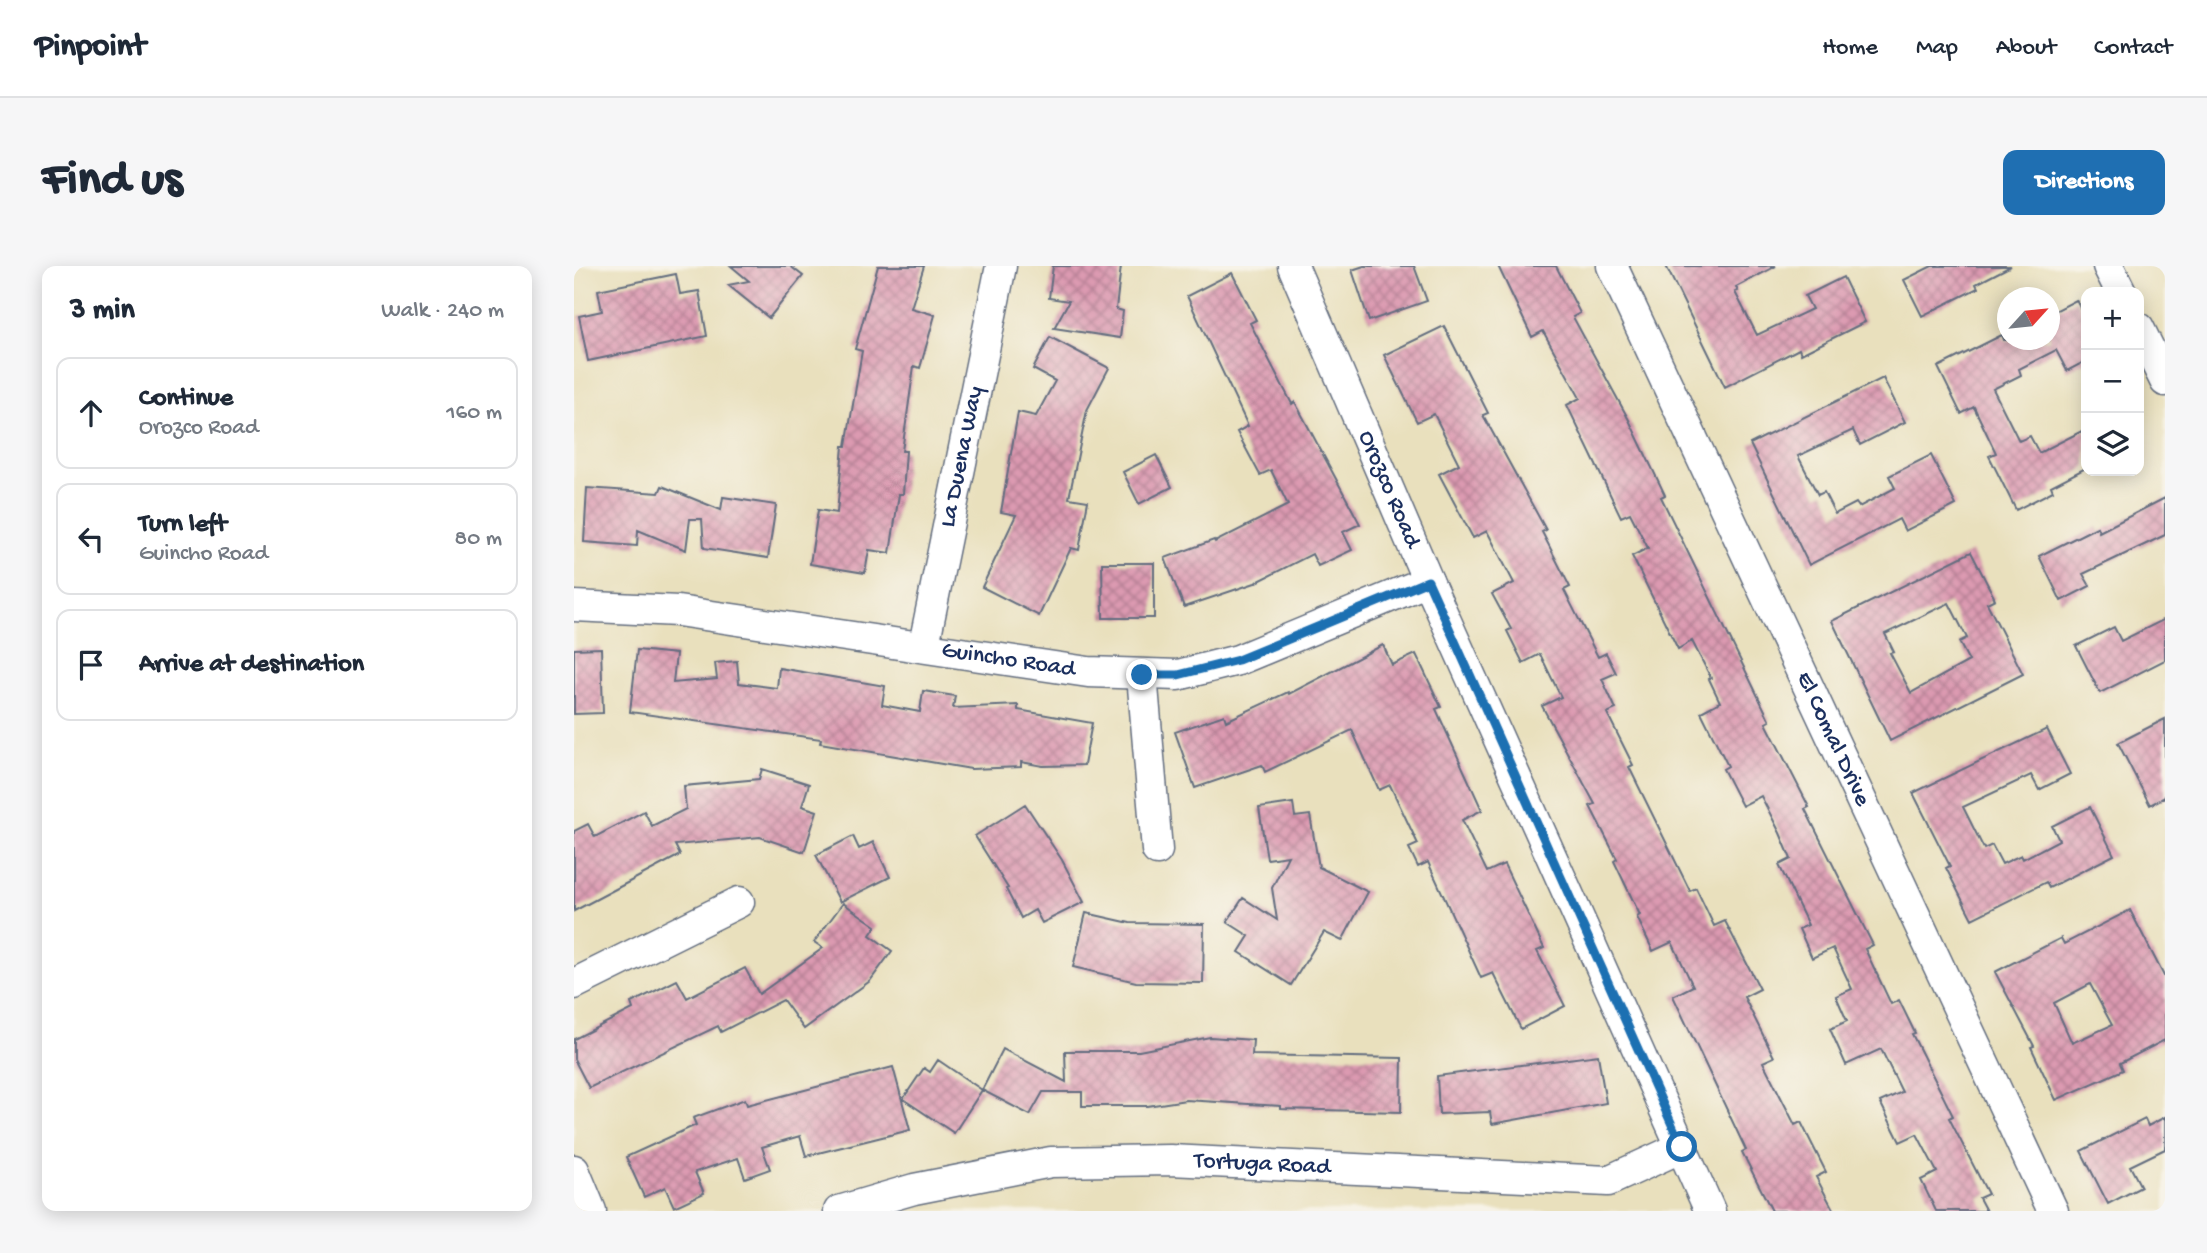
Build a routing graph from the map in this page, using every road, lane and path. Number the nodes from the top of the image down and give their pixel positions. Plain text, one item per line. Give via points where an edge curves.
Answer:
1 (1001, 266) edge
2 (1293, 266) edge
3 (1612, 266) edge
4 (2108, 266) edge
5 (2118, 287) edge
6 (2144, 338) edge
7 (2165, 381) edge
8 (1428, 581) junction
9 (574, 606) edge
10 (923, 645) junction
11 (1142, 675) junction
12 (1157, 850) dead end
13 (739, 902) dead end
14 (574, 984) edge
15 (1682, 1147) junction
16 (574, 1170) edge
17 (919, 1200) edge
18 (591, 1211) edge
19 (839, 1211) edge
20 (1710, 1211) edge
21 (2053, 1211) edge

1 - 10 street, La Duena Way
2 - 8 street, Orozco Road
3 - 21 street, El Comal Drive
4 - 5 street
6 - 7 street
8 - 11 street, Guincho Road via 1238,660 1178,675
8 - 15 street, Orozco Road
9 - 10 street, Guincho Road via 678,611
10 - 11 street, Guincho Road via 1088,672
11 - 12 street
13 - 14 street
15 - 17 street, Tortuga Road via 1608,1181 1170,1160 1051,1162
15 - 20 street, Orozco Road
16 - 18 street
17 - 19 street, Tortuga Road

